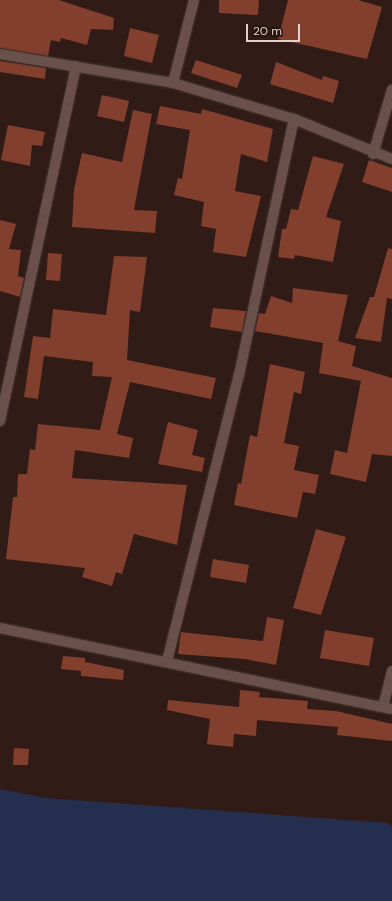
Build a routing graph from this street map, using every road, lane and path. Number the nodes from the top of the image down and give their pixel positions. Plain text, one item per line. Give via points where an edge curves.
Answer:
1 (194, 0) edge
2 (0, 54) edge
3 (76, 66) junction
4 (173, 83) junction
5 (392, 90) edge
6 (294, 119) junction
7 (373, 154) junction
8 (392, 159) edge
9 (0, 421) edge
10 (0, 628) edge
11 (168, 661) junction
12 (392, 671) edge
13 (388, 708) edge

1 - 4 street
2 - 3 street
3 - 4 street
3 - 9 street
4 - 6 street
5 - 7 street
6 - 7 street
6 - 11 street via 239,375
7 - 8 street
10 - 11 street
11 - 13 street
12 - 13 street

